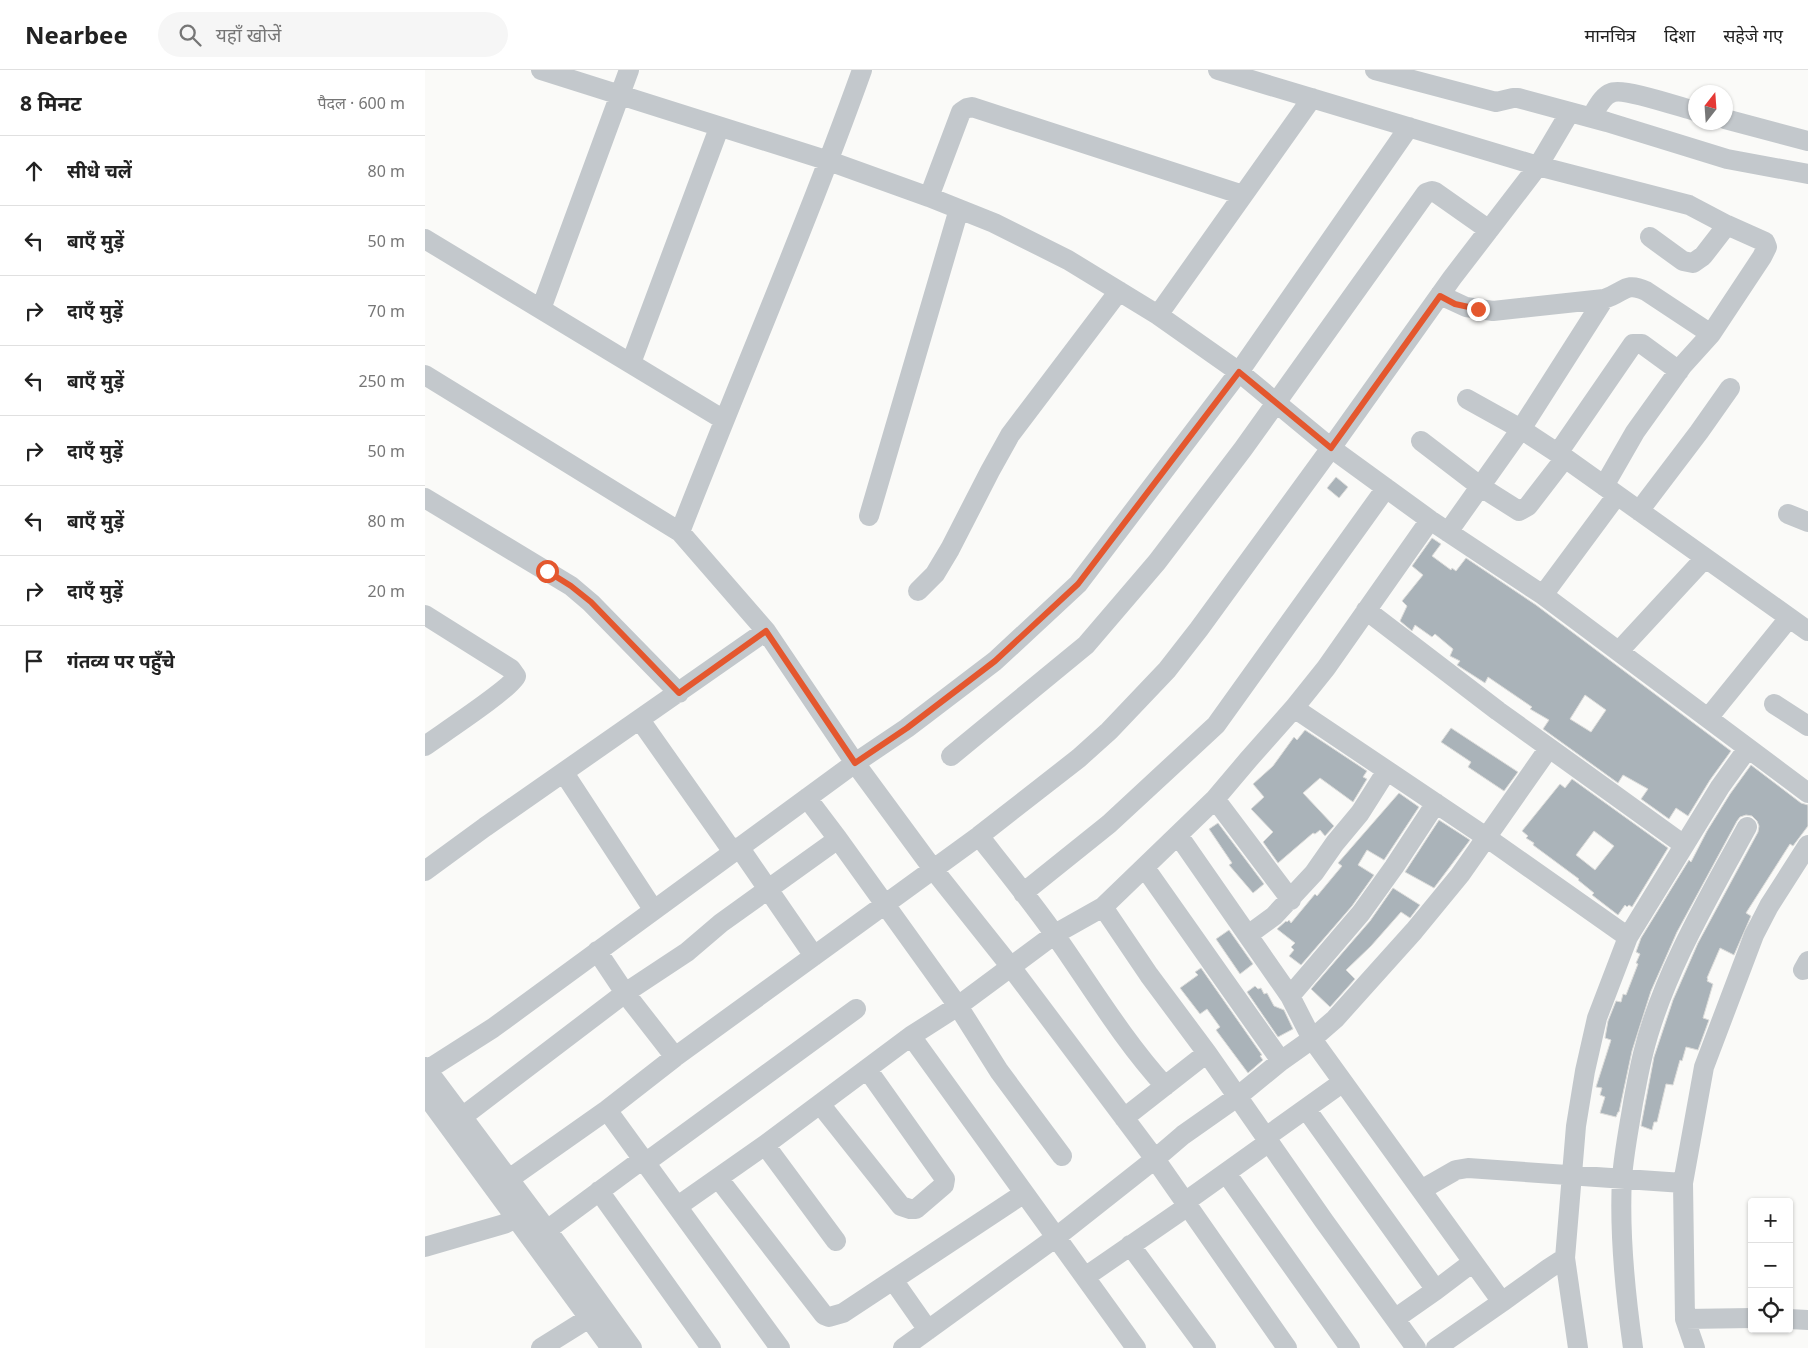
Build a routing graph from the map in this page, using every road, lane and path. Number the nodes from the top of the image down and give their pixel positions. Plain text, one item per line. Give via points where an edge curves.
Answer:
1 (541, 70) edge
2 (629, 70) edge
3 (862, 70) edge
4 (1218, 70) edge
5 (1375, 70) edge
6 (619, 96) junction
7 (1312, 98) junction
8 (1688, 109) edge
9 (1570, 112) junction
10 (1591, 117) junction
11 (1733, 121) edge
12 (1409, 127) junction
13 (719, 128) junction
14 (1808, 142) edge
15 (829, 162) junction
16 (1538, 166) junction
17 (1808, 174) edge
18 (1243, 195) junction
19 (929, 197) junction
20 (959, 209) junction
21 (1727, 225) junction
22 (1489, 230) junction
23 (1650, 237) dead end
24 (425, 239) edge
25 (1119, 291) junction
26 (1440, 296) junction
27 (1605, 299) junction
28 (541, 309) junction
29 (1158, 315) junction
30 (1711, 334) junction
31 (631, 363) junction
32 (1679, 371) junction
33 (1239, 372) junction
34 (425, 375) edge
35 (1730, 388) dead end
36 (1467, 400) dead end
37 (1277, 403) junction
38 (724, 420) junction
39 (1521, 429) junction
40 (1421, 441) dead end
41 (1331, 448) junction
42 (1562, 456) junction
43 (1481, 487) junction
44 (1386, 488) junction
45 (1610, 490) junction
46 (425, 498) edge
47 (1639, 511) junction
48 (1788, 514) dead end
49 (869, 516) dead end
50 (1430, 520) junction
51 (1808, 522) edge
52 (680, 532) junction
53 (1448, 532) junction
54 (1705, 558) junction
55 (918, 591) dead end
56 (1543, 595) junction
57 (1366, 610) junction
58 (425, 615) edge
59 (1789, 618) junction
60 (766, 631) junction
61 (1808, 631) edge
62 (1619, 651) junction
63 (679, 693) junction
64 (1774, 704) dead end
65 (1294, 708) junction
66 (1708, 718) junction
67 (640, 720) junction
68 (1807, 724) edge
69 (425, 746) edge
70 (1549, 748) junction
71 (1748, 748) junction
72 (951, 756) dead end
73 (855, 763) junction
74 (1386, 772) junction
75 (564, 773) junction
76 (1808, 793) edge
77 (807, 798) junction
78 (1215, 799) junction
79 (1436, 803) junction
80 (1747, 827) dead end
81 (1178, 835) junction
82 (979, 836) junction
83 (1486, 837) junction
84 (838, 839) junction
85 (1684, 844) junction
86 (736, 850) junction
87 (1805, 854) edge
88 (1145, 868) junction
89 (933, 869) junction
90 (425, 871) edge
91 (768, 889) junction
92 (1023, 893) junction
93 (1291, 900) junction
94 (885, 904) junction
95 (1103, 907) junction
96 (653, 909) junction
97 (1055, 934) junction
98 (1248, 935) junction
99 (1628, 937) junction
100 (597, 951) junction
101 (814, 956) junction
102 (1011, 967) junction
103 (625, 993) junction
104 (1290, 996) junction
105 (958, 1006) junction
106 (856, 1009) dead end
107 (911, 1036) junction
108 (1312, 1039) junction
109 (1207, 1053) junction
110 (675, 1057) junction
111 (1281, 1061) junction
112 (426, 1068) edge
113 (867, 1069) junction
114 (1343, 1082) junction
115 (1165, 1086) junction
116 (425, 1094) edge
117 (1237, 1097) junction
118 (820, 1104) junction
119 (1306, 1109) junction
120 (607, 1110) junction
121 (462, 1117) junction
122 (1124, 1118) junction
123 (1267, 1140) junction
124 (765, 1145) junction
125 (1062, 1156) dead end
126 (1155, 1159) junction
127 (644, 1161) junction
128 (1225, 1173) junction
129 (1572, 1174) junction
130 (718, 1178) junction
131 (1622, 1178) junction
132 (1683, 1183) junction
133 (510, 1190) junction
134 (1421, 1190) junction
135 (599, 1191) junction
136 (1023, 1194) junction
137 (1186, 1204) junction
138 (678, 1206) junction
139 (516, 1218) junction
140 (547, 1230) junction
141 (1055, 1238) junction
142 (836, 1241) dead end
143 (1130, 1245) junction
144 (425, 1247) edge
145 (1565, 1258) junction
146 (1473, 1262) junction
147 (1085, 1277) junction
148 (893, 1280) junction
149 (1436, 1290) junction
150 (1502, 1302) junction
151 (589, 1318) junction
152 (1396, 1318) junction
153 (1748, 1318) edge
154 (1685, 1319) junction
155 (1793, 1319) edge
156 (1808, 1320) edge
157 (928, 1330) junction
158 (541, 1348) edge
159 (611, 1348) edge
160 (632, 1348) edge
161 (711, 1348) edge
162 (780, 1348) edge
163 (903, 1348) edge
164 (1136, 1348) edge
165 (1207, 1348) edge
166 (1287, 1348) edge
167 (1350, 1348) edge
168 (1416, 1348) edge
169 (1436, 1348) edge
170 (1578, 1348) edge
171 (1633, 1348) edge
172 (1695, 1348) edge

1 - 6 street
2 - 6 street
3 - 15 street
4 - 7 street
5 - 9 street via 1491,101 1518,98
6 - 13 street
6 - 28 street
7 - 12 street
7 - 18 street
8 - 10 street via 1629,93 1612,92
9 - 10 street
9 - 16 street
10 - 17 street via 1727,159
11 - 14 street
12 - 16 street
12 - 33 street
13 - 15 street
13 - 31 street
15 - 19 street
15 - 38 street
16 - 21 street via 1689,205
16 - 22 street
18 - 19 street via 972,107 961,112 957,120
18 - 29 street
19 - 20 street
20 - 25 street via 1038,244
20 - 49 street
21 - 23 street via 1703,256 1693,263 1683,261
21 - 30 street via 1758,238 1767,247 1763,258
22 - 26 street
22 - 37 street via 1435,192 1427,192
24 - 28 street
25 - 29 street
25 - 55 street via 1010,436 935,574
26 - 27 street via 1466,308 1493,311
26 - 41 street
27 - 30 street via 1637,286
27 - 39 street
28 - 31 street
29 - 33 street
30 - 32 street
31 - 38 street
32 - 42 street via 1642,344 1633,344
32 - 45 street via 1635,432
33 - 37 street
33 - 73 street via 1078,584 995,661
34 - 52 street
35 - 47 street
36 - 39 street
37 - 41 street
37 - 72 street via 1157,562 1086,644
38 - 52 street
39 - 42 street
39 - 43 street
40 - 43 street
41 - 44 street
41 - 82 street via 1161,676 1079,758
42 - 43 street via 1528,506 1519,512
42 - 45 street
43 - 53 street
44 - 50 street
44 - 92 street via 1216,724 1109,824
45 - 47 street
45 - 56 street
46 - 63 street via 571,586 591,602
47 - 54 street
48 - 51 street
50 - 53 street
50 - 57 street
52 - 60 street
53 - 56 street
54 - 59 street
54 - 62 street
56 - 62 street
57 - 65 street
57 - 70 street
58 - 69 street via 511,669 516,676 500,692
59 - 61 street
59 - 66 street
60 - 63 street
60 - 73 street
62 - 66 street
63 - 67 street
64 - 68 street
65 - 74 street
65 - 78 street
66 - 71 street
67 - 75 street
67 - 86 street
70 - 83 street
70 - 85 street
71 - 76 street
71 - 85 street via 1720,802
73 - 77 street
73 - 89 street
74 - 79 street
74 - 93 street via 1360,813
75 - 90 street
75 - 96 street
77 - 84 street
77 - 86 street
78 - 81 street
78 - 93 street
79 - 83 street
79 - 104 street via 1361,914
80 - 131 street via 1698,915 1658,1007 1643,1053
81 - 88 street
81 - 98 street
82 - 89 street
82 - 92 street
83 - 99 street
83 - 108 street via 1414,931 1335,1019
84 - 91 street
84 - 94 street
85 - 99 street
86 - 91 street
86 - 96 street
87 - 132 street via 1769,906 1754,935 1704,1067
88 - 95 street
88 - 111 street
89 - 94 street
89 - 102 street
91 - 101 street
91 - 103 street via 687,952
92 - 97 street
93 - 98 street
94 - 101 street
94 - 105 street
95 - 97 street
95 - 109 street
96 - 100 street
97 - 102 street
97 - 115 street via 1105,1008
98 - 104 street
99 - 129 street via 1597,1018 1576,1126
100 - 103 street
100 - 112 street via 493,1028
101 - 110 street
102 - 105 street
102 - 122 street
103 - 110 street
103 - 121 street
104 - 108 street
105 - 107 street
105 - 125 street via 999,1071
106 - 127 street
107 - 113 street
107 - 136 street
108 - 111 street
108 - 114 street
109 - 115 street
109 - 117 street
110 - 120 street
111 - 117 street
112 - 121 street
113 - 118 street
113 - 118 street via 945,1179 944,1185 916,1209 901,1206
114 - 119 street
114 - 134 street
115 - 122 street
116 - 133 street
117 - 123 street
117 - 126 street
118 - 124 street
119 - 123 street
119 - 149 street
120 - 127 street
120 - 133 street
121 - 133 street
122 - 126 street
123 - 128 street
123 - 152 street
124 - 130 street
124 - 142 street
126 - 137 street
126 - 141 street
127 - 135 street
127 - 138 street
128 - 137 street
128 - 167 street
129 - 131 street
129 - 134 street via 1468,1168 1456,1170
129 - 145 street
130 - 138 street
130 - 148 street via 824,1315 829,1317 843,1313
131 - 132 street
131 - 171 street via 1622,1258
132 - 154 street
133 - 139 street
133 - 140 street
134 - 146 street
135 - 140 street
135 - 161 street
136 - 141 street
136 - 148 street
137 - 143 street
137 - 166 street
138 - 162 street
139 - 144 street
139 - 151 street
140 - 160 street
141 - 147 street
141 - 157 street
143 - 147 street
143 - 165 street
145 - 150 street
145 - 170 street
146 - 149 street
146 - 150 street
147 - 164 street
148 - 157 street
149 - 152 street
150 - 169 street
151 - 158 street
151 - 159 street
152 - 168 street
153 - 154 street
154 - 172 street
155 - 156 street
157 - 163 street

